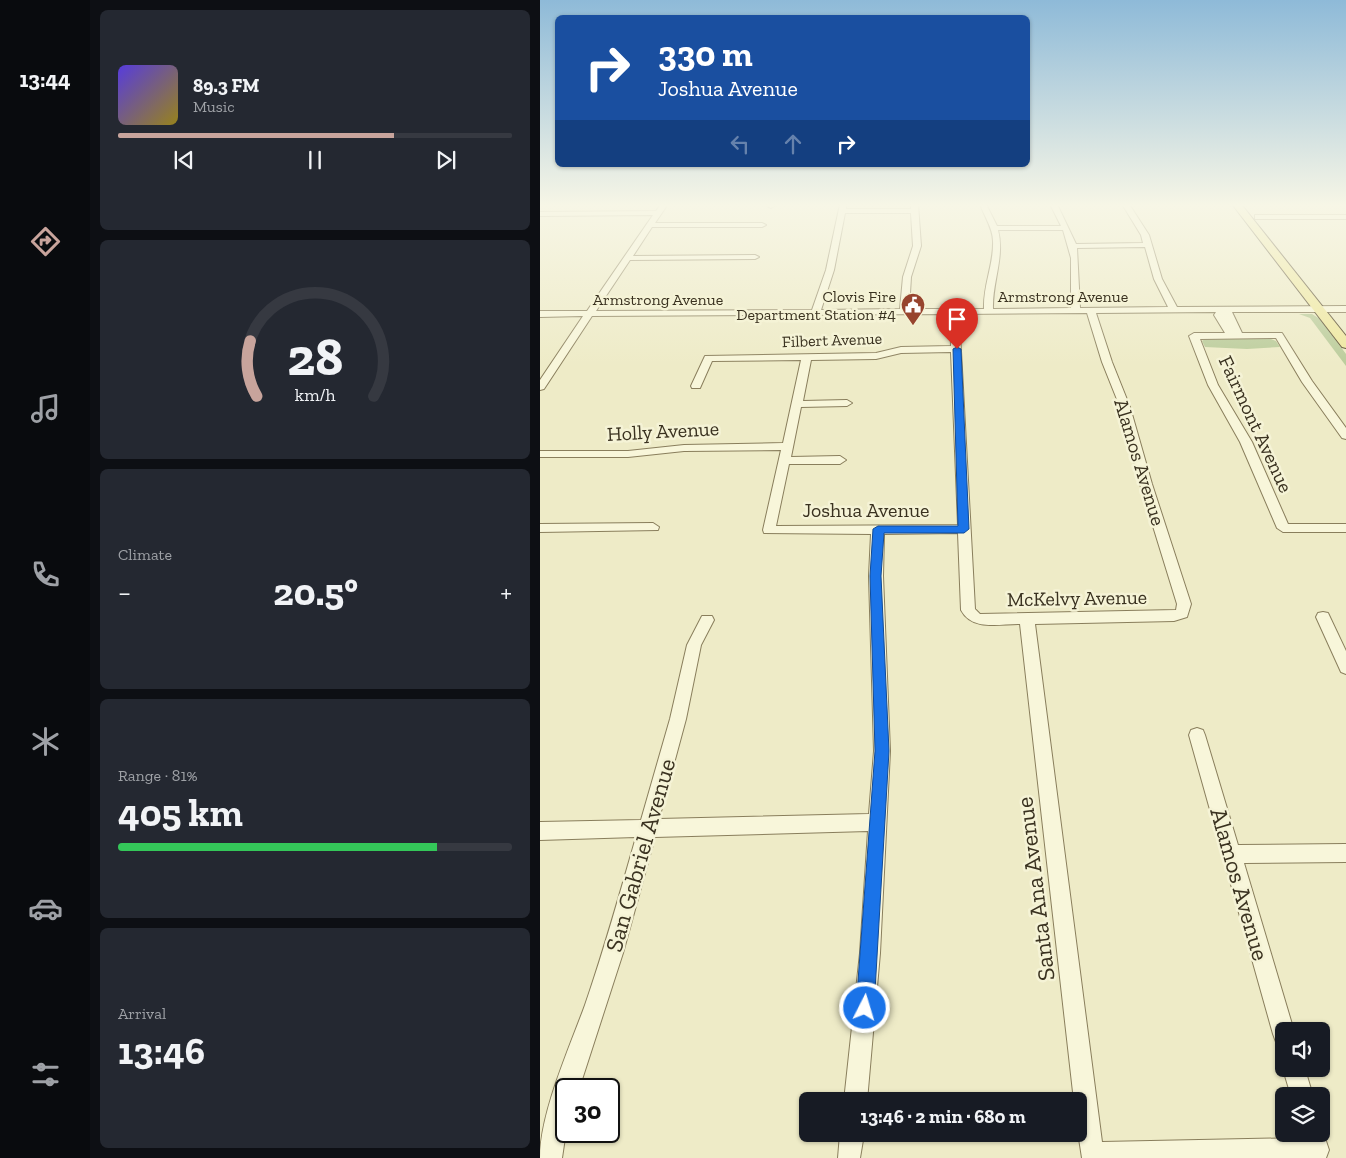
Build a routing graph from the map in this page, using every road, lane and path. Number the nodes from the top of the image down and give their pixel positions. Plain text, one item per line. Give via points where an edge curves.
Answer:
1 (627, 258) edge
2 (832, 258) edge
3 (913, 258) edge
4 (995, 258) edge
5 (1075, 258) edge
6 (1152, 258) edge
7 (1281, 258) edge
8 (1291, 258) edge
9 (1346, 309) edge
10 (1221, 310) junction
11 (1319, 310) junction
12 (1333, 310) junction
13 (1076, 311) junction
14 (1090, 311) junction
15 (1174, 311) junction
16 (954, 312) junction
17 (989, 312) junction
18 (814, 313) junction
19 (904, 313) junction
20 (540, 314) edge
21 (589, 314) junction
22 (1346, 326) edge
23 (1236, 336) junction
24 (1346, 344) edge
25 (957, 349) junction
26 (807, 356) junction
27 (696, 386) dead end
28 (540, 387) edge
29 (847, 403) dead end
30 (796, 404) junction
31 (1346, 436) edge
32 (787, 446) junction
33 (540, 454) edge
34 (840, 460) dead end
35 (784, 461) junction
36 (653, 527) dead end
37 (540, 528) edge
38 (1346, 528) edge
39 (878, 529) junction
40 (964, 529) junction
41 (1182, 613) joint
42 (1323, 617) dead end
43 (1027, 619) junction
44 (707, 620) dead end
45 (1346, 668) edge
46 (1197, 735) dead end
47 (878, 822) junction
48 (647, 829) junction
49 (540, 831) edge
50 (1346, 853) edge
51 (1232, 854) junction
52 (1281, 1022) edge
53 (570, 1078) edge
54 (857, 1092) edge
55 (555, 1128) edge
56 (1315, 1142) edge
57 (550, 1158) edge

1 - 21 street
2 - 18 street
3 - 19 street via 907,278
4 - 17 street via 989,284
5 - 13 street via 1073,298
6 - 15 street via 1158,279
7 - 11 main road
8 - 12 main road
9 - 12 street, Armstrong Avenue
10 - 11 street, Armstrong Avenue
10 - 15 street, Armstrong Avenue
10 - 23 street, Fairmont Avenue via 1219,315 1229,332
11 - 12 street, Armstrong Avenue
11 - 24 main road
12 - 22 main road
13 - 14 street, Armstrong Avenue
13 - 17 street, Armstrong Avenue
14 - 15 street, Armstrong Avenue
14 - 41 street, Alamos Avenue via 1132,431 1184,604
16 - 17 street, Armstrong Avenue
16 - 19 street, Armstrong Avenue
16 - 25 street
18 - 19 street, Armstrong Avenue
18 - 21 street, Armstrong Avenue
20 - 21 street, Armstrong Avenue
21 - 28 street
23 - 31 street via 1280,335 1307,382
23 - 38 street, Fairmont Avenue via 1194,336 1213,385 1246,442 1283,528
25 - 26 street, Filbert Avenue via 900,350 876,356
25 - 40 street
26 - 27 street, Filbert Avenue via 708,358
26 - 30 street
29 - 30 street
30 - 32 street
32 - 33 street, Holly Avenue via 697,447 628,454
32 - 35 street
34 - 35 street
35 - 39 street, Joshua Avenue via 769,530
36 - 37 street
39 - 40 street, Joshua Avenue
39 - 47 street via 876,576 882,751
40 - 43 street, McKelvy Avenue via 968,610 972,616 979,619
41 - 43 street, McKelvy Avenue via 1174,616
42 - 45 street
43 - 56 street, Santa Ana Avenue via 1092,1154
44 - 48 street, San Gabriel Avenue via 694,645 678,719
46 - 51 street, Alamos Avenue
47 - 48 street
47 - 54 street
48 - 49 street
48 - 53 street, San Gabriel Avenue via 613,953
50 - 51 street
51 - 52 street, Alamos Avenue
55 - 57 street, San Gabriel Avenue

